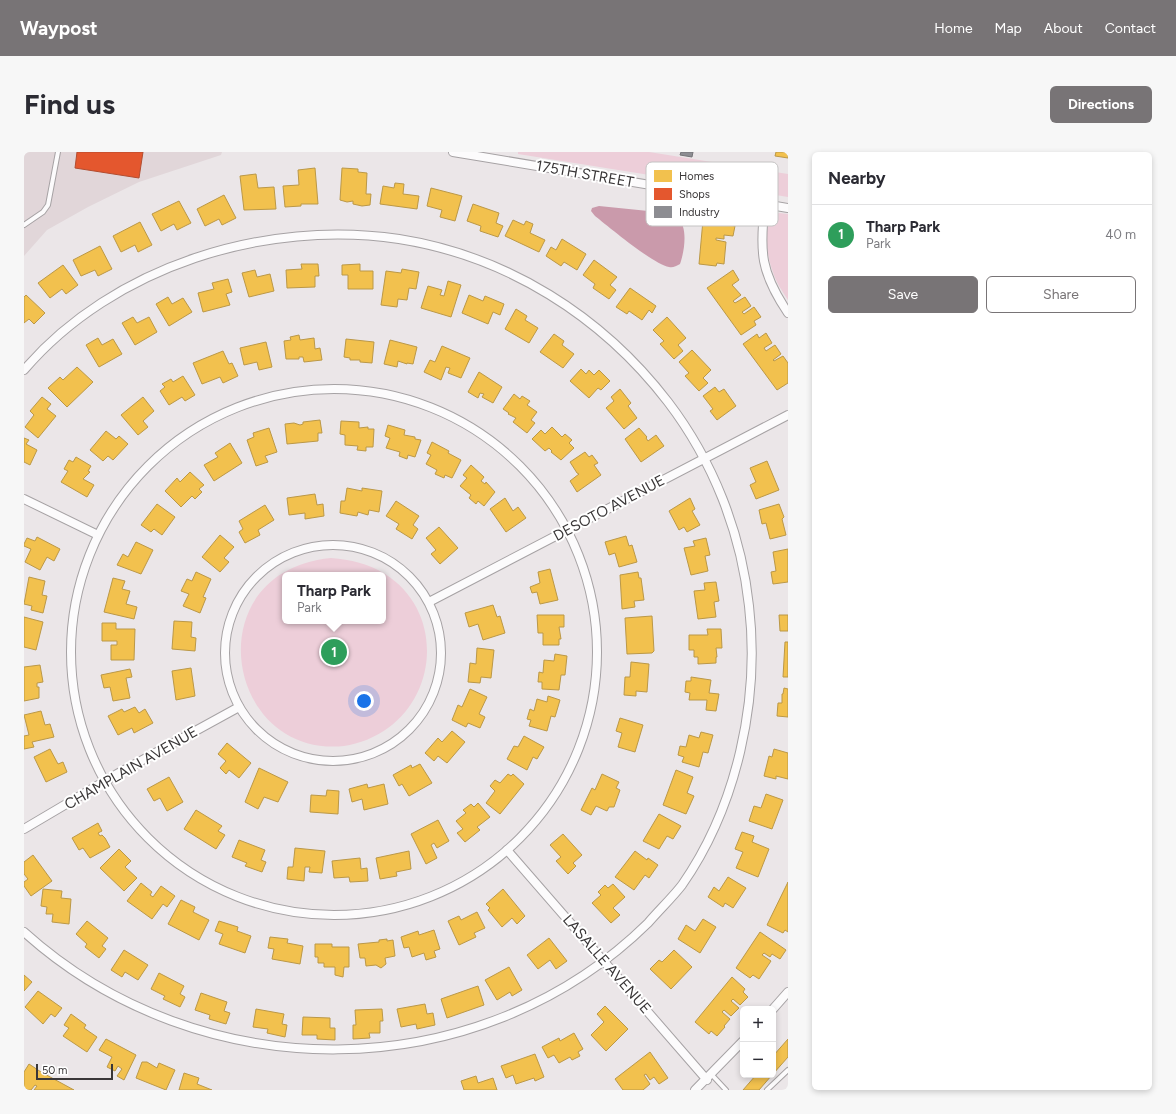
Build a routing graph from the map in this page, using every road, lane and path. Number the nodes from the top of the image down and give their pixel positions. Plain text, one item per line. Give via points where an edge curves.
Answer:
1 (58, 152) edge
2 (453, 152) edge
3 (646, 184) edge
4 (778, 206) edge
5 (788, 208) edge
6 (24, 225) edge
7 (763, 226) edge
8 (788, 313) edge
9 (24, 370) edge
10 (788, 415) edge
11 (704, 458) junction
12 (24, 499) edge
13 (566, 531) junction
14 (98, 535) junction
15 (429, 602) junction
16 (239, 707) junction
17 (106, 782) junction
18 (24, 829) edge
19 (507, 850) junction
20 (24, 932) edge
21 (608, 964) junction
22 (574, 990) dead end
23 (788, 992) edge
24 (94, 993) dead end
25 (776, 1006) edge
26 (742, 1042) edge
27 (788, 1070) edge
28 (709, 1077) junction
29 (695, 1090) edge
30 (726, 1090) edge
31 (768, 1090) edge

1 - 6 lane via 48,205 44,212
2 - 3 street, 175TH STREET
4 - 5 street, 175TH STREET
7 - 8 street via 764,265 770,283
9 - 11 street via 45,345 90,310 142,281 190,260 226,248 271,238 329,234 386,237 431,245 487,263 531,283 574,310 616,344 648,376 683,422
10 - 11 street, DESOTO AVENUE
11 - 13 street, DESOTO AVENUE
11 - 21 street via 725,504 740,553 747,588 752,663 745,729 726,797 696,861 680,887
12 - 14 street
13 - 14 street via 553,506 524,470 471,428 429,407 399,397 331,389 288,393 248,403 213,418 182,437 145,469 132,484
13 - 15 street, DESOTO AVENUE
13 - 19 street via 584,569 594,614 597,660 592,701 575,757 559,788 532,824
14 - 17 street via 83,568 76,594 71,622 70,652 71,681 78,716 89,750
15 - 16 street via 437,621 441,641 441,670 432,699 416,724 390,745 358,759 334,761 308,758 277,746 252,726
15 - 16 street via 404,570 380,555 345,545 327,544 288,554 270,564 249,583 233,609 226,635 226,672
16 - 17 street, CHAMPLAIN AVENUE
17 - 18 street, CHAMPLAIN AVENUE
17 - 19 street via 138,826 186,868 247,900 302,913 346,914 405,905 459,884
19 - 21 street, LASALLE AVENUE
20 - 24 street via 53,961
21 - 22 street
21 - 28 street, LASALLE AVENUE
23 - 25 street
26 - 28 street
27 - 31 lane
28 - 29 street
28 - 30 lane

